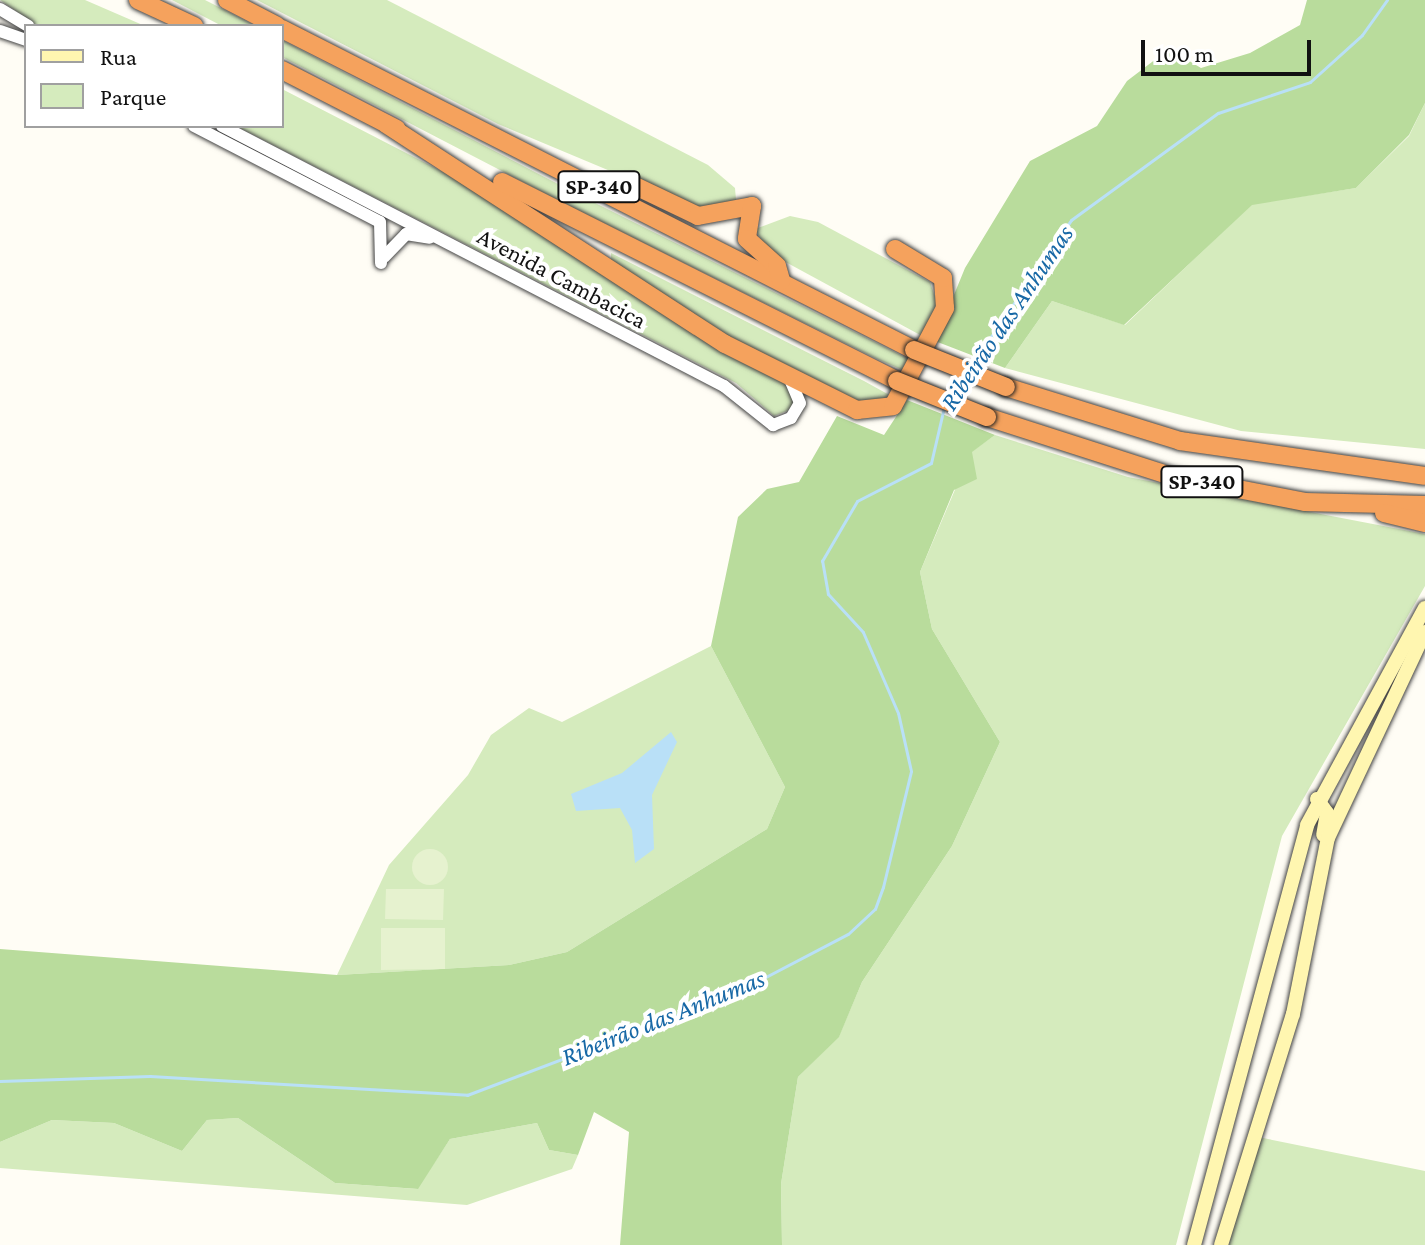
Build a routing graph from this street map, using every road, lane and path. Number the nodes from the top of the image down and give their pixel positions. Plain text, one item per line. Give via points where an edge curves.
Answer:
1 (138, 0) edge
2 (148, 0) edge
3 (227, 0) edge
4 (0, 9) edge
5 (25, 24) edge
6 (192, 24) edge
7 (192, 24) edge
8 (273, 24) edge
9 (284, 30) edge
10 (0, 31) edge
11 (24, 39) edge
12 (284, 71) edge
13 (386, 124) junction
14 (198, 128) edge
15 (226, 128) edge
16 (599, 187) junction
17 (895, 249) dead end
18 (466, 253) junction
19 (781, 280) junction
20 (745, 355) junction
21 (1425, 476) edge
22 (1350, 505) junction
23 (1425, 505) edge
24 (1425, 523) edge
25 (1425, 608) edge
26 (1425, 632) edge
27 (1317, 799) junction
28 (1318, 871) junction
29 (1194, 1245) edge
30 (1221, 1245) edge

1 - 6 highway
2 - 7 highway
3 - 8 highway, SP-340
4 - 5 street
9 - 16 highway, SP-340
10 - 11 street
12 - 13 highway, SP-340
13 - 20 highway
13 - 22 highway, SP-340, bridge via 897,381 987,417 1171,476
14 - 18 street via 380,222 381,263 406,234
15 - 18 street, Avenida Cambacica
16 - 19 highway, SP-340
16 - 19 highway via 631,184 698,216 752,206 747,239 777,266
17 - 20 highway via 943,278 947,298 893,406 857,410
18 - 20 street, Avenida Cambacica via 724,386 773,425 791,418 800,403 798,389
19 - 21 highway, SP-340, bridge via 914,350 1006,387 1180,441
22 - 23 highway, SP-340
22 - 24 highway
25 - 27 main road
26 - 28 main road
27 - 28 main road via 1327,813
27 - 29 main road via 1277,920
28 - 30 main road via 1293,1014

